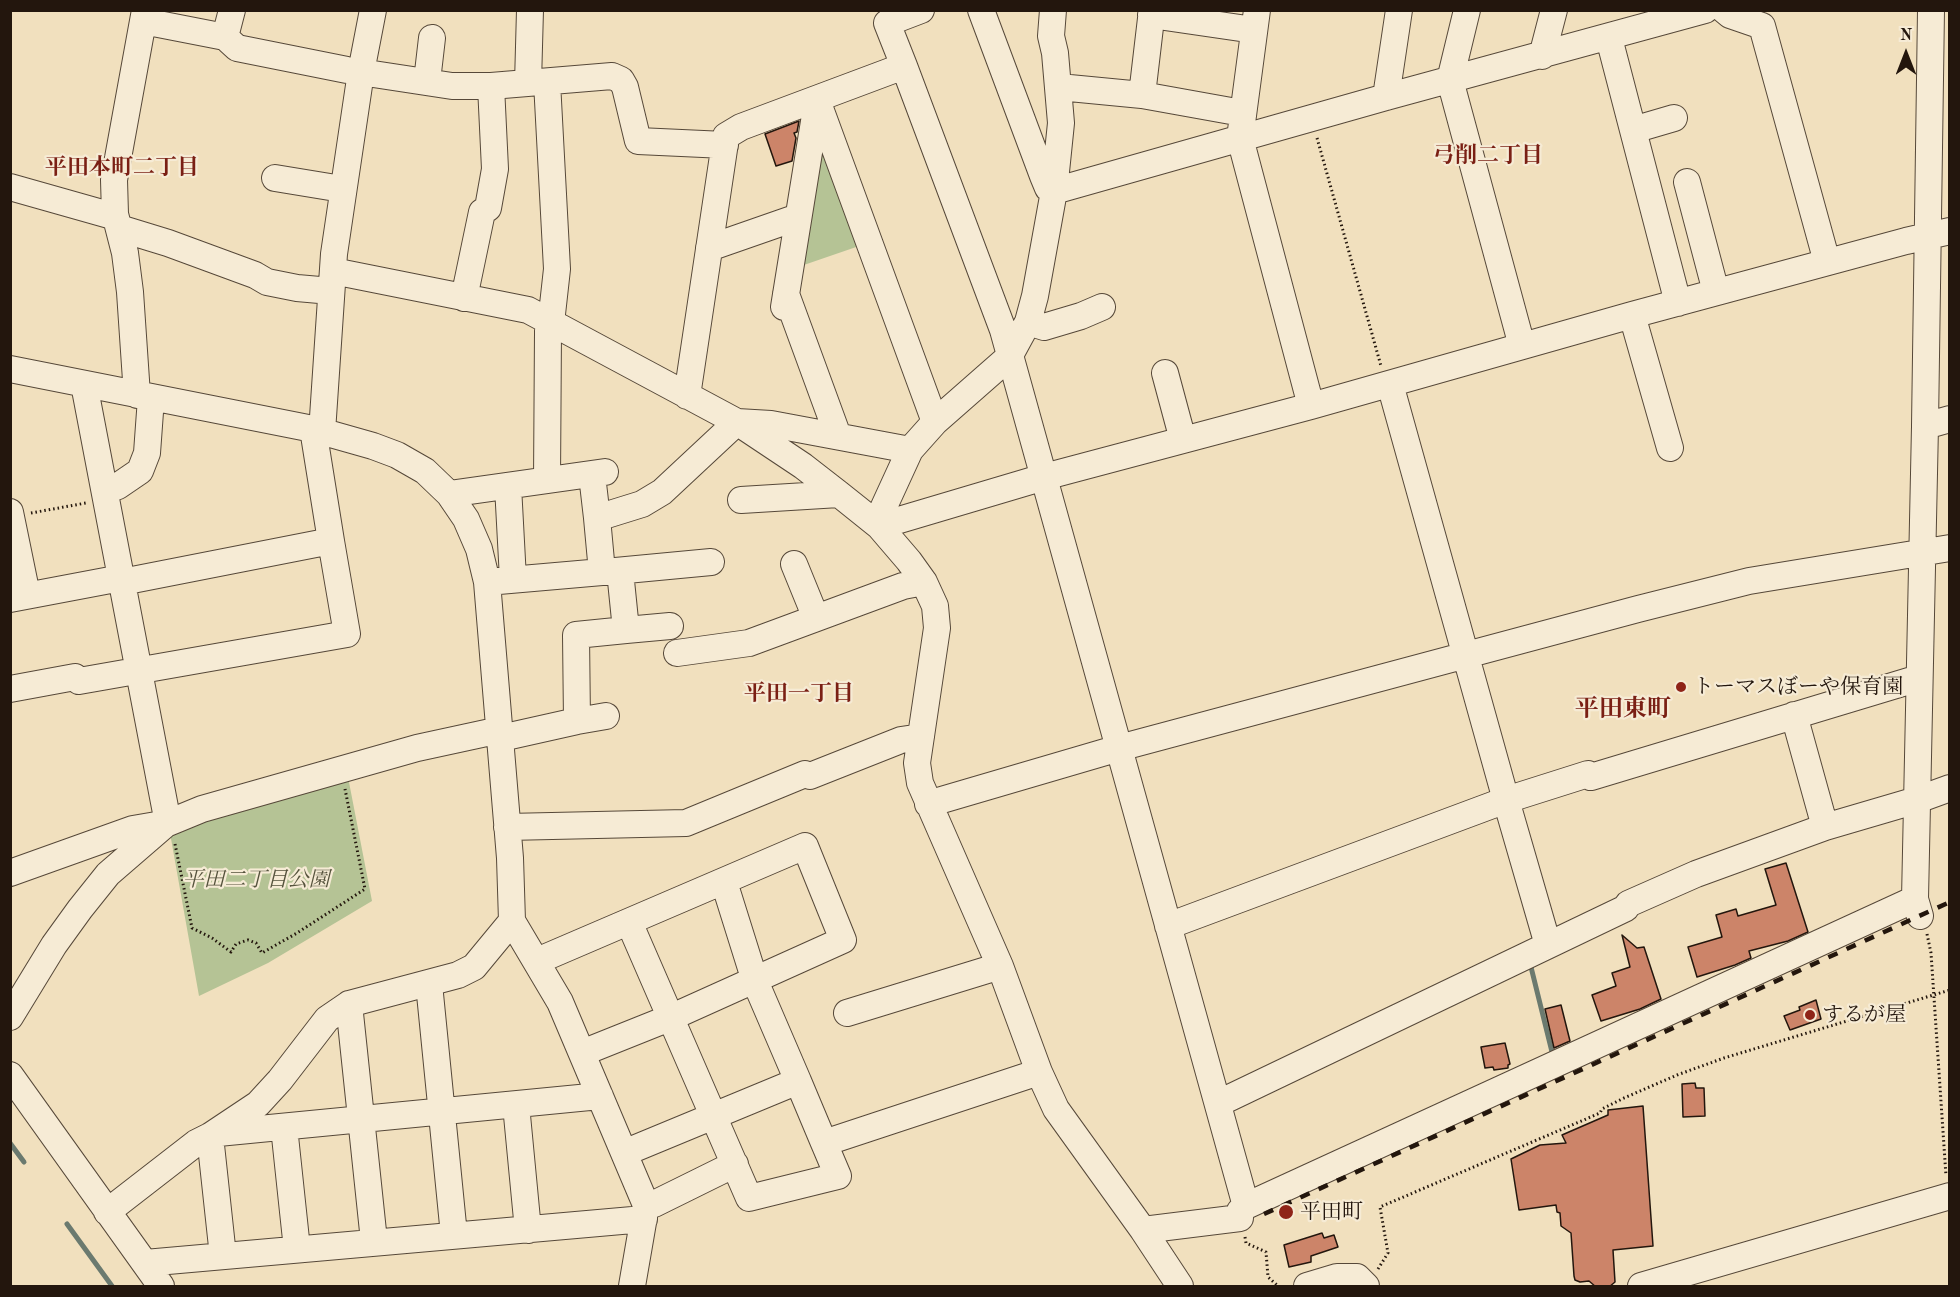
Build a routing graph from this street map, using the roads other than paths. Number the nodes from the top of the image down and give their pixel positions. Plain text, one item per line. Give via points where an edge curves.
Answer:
1 (232, 10) edge
2 (373, 10) edge
3 (530, 10) edge
4 (921, 10) edge
5 (981, 10) edge
6 (1053, 10) edge
7 (1399, 10) edge
8 (1467, 10) edge
9 (1554, 10) edge
10 (1705, 10) edge
11 (1724, 10) edge
12 (1930, 10) edge
13 (1151, 13) edge
14 (144, 16) edge
15 (883, 17) edge
16 (1256, 20) edge
17 (225, 38) junction
18 (432, 38) dead end
19 (1609, 38) junction
20 (1542, 56) junction
21 (904, 66) junction
22 (361, 72) junction
23 (1450, 80) junction
24 (427, 81) junction
25 (538, 82) junction
26 (491, 86) junction
27 (1059, 87) junction
28 (1142, 95) junction
29 (1386, 97) junction
30 (817, 100) junction
31 (1242, 112) junction
32 (1674, 118) dead end
33 (1633, 130) junction
34 (1240, 138) junction
35 (724, 146) junction
36 (275, 178) dead end
37 (1687, 182) dead end
38 (10, 188) edge
39 (342, 189) junction
40 (1054, 191) junction
41 (798, 217) junction
42 (117, 221) junction
43 (1938, 234) edge
44 (709, 248) junction
45 (1827, 262) junction
46 (332, 281) junction
47 (1716, 292) junction
48 (464, 298) junction
49 (1678, 303) junction
50 (1102, 307) dead end
51 (1632, 315) junction
52 (1028, 322) junction
53 (551, 323) junction
54 (1522, 346) junction
55 (1009, 357) junction
56 (10, 369) edge
57 (1165, 374) dead end
58 (84, 384) junction
59 (1388, 384) junction
60 (144, 396) junction
61 (687, 396) junction
62 (1311, 406) junction
63 (1950, 419) edge
64 (736, 422) junction
65 (935, 422) junction
66 (1925, 426) junction
67 (318, 430) junction
68 (838, 436) junction
69 (1183, 440) junction
70 (1670, 448) dead end
71 (910, 450) junction
72 (1044, 477) junction
73 (547, 480) junction
74 (508, 486) junction
75 (449, 494) junction
76 (839, 494) junction
77 (105, 495) junction
78 (741, 500) dead end
79 (11, 514) edge
80 (597, 518) junction
81 (879, 526) junction
82 (332, 541) junction
83 (1950, 548) edge
84 (1922, 552) junction
85 (711, 562) dead end
86 (794, 564) dead end
87 (611, 572) junction
88 (513, 579) junction
89 (122, 580) junction
90 (487, 582) junction
91 (924, 582) junction
92 (19, 597) edge
93 (816, 618) junction
94 (670, 626) dead end
95 (626, 630) junction
96 (677, 653) dead end
97 (1467, 656) junction
98 (137, 670) junction
99 (1919, 678) junction
100 (10, 689) edge
101 (1794, 715) junction
102 (606, 716) dead end
103 (577, 721) junction
104 (500, 734) junction
105 (921, 737) junction
106 (1119, 748) junction
107 (1950, 788) edge
108 (1506, 800) junction
109 (1917, 800) junction
110 (928, 804) junction
111 (169, 822) junction
112 (507, 827) junction
113 (1825, 827) junction
114 (10, 873) edge
115 (724, 882) junction
116 (512, 921) junction
117 (629, 922) junction
118 (1168, 926) junction
119 (1548, 945) junction
120 (537, 961) junction
121 (1000, 966) junction
122 (755, 981) junction
123 (429, 984) junction
124 (350, 1004) junction
125 (847, 1013) dead end
126 (10, 1017) edge
127 (672, 1017) junction
128 (582, 1053) junction
129 (1039, 1072) junction
130 (10, 1075) edge
131 (798, 1081) junction
132 (600, 1096) junction
133 (1219, 1103) junction
134 (516, 1105) junction
135 (441, 1112) junction
136 (714, 1115) junction
137 (361, 1120) junction
138 (284, 1127) junction
139 (212, 1134) junction
140 (824, 1143) junction
141 (624, 1153) junction
142 (735, 1164) junction
143 (1949, 1196) edge
144 (107, 1212) junction
145 (645, 1212) junction
146 (1243, 1212) junction
147 (528, 1230) junction
148 (1143, 1230) junction
149 (454, 1235) junction
150 (374, 1241) junction
151 (297, 1249) junction
152 (223, 1256) junction
153 (145, 1263) junction
154 (1365, 1285) edge
155 (160, 1287) edge
156 (632, 1287) edge
157 (1180, 1287) edge
158 (1307, 1287) edge
159 (1641, 1287) edge

1 - 17 street
2 - 22 street
3 - 25 street
4 - 15 street
5 - 40 street via 1043,176 1048,188
6 - 27 street via 1051,36
7 - 29 street
8 - 23 street
9 - 20 street
10 - 19 street
11 - 45 street via 1762,26
12 - 43 street
13 - 16 street
13 - 28 street
14 - 17 street
14 - 42 street via 114,180
15 - 21 street
16 - 31 street
17 - 22 street via 237,48
18 - 24 street
19 - 20 street
19 - 33 street
20 - 23 street
21 - 30 street
21 - 55 street via 1003,330
22 - 24 street
22 - 39 street
23 - 29 street
23 - 54 street
24 - 26 street via 452,86
25 - 26 street
25 - 35 street via 612,76 625,87 638,141
25 - 53 street via 557,269
26 - 48 street via 495,169
27 - 28 street
27 - 40 street via 1061,123
28 - 31 street
29 - 34 street
30 - 35 street via 733,131 726,136
30 - 41 street
30 - 65 street
31 - 34 street
32 - 33 street
33 - 49 street
34 - 40 street
34 - 62 street
35 - 44 street
36 - 39 street
37 - 47 street
38 - 42 street via 109,215
39 - 46 street
40 - 52 street
41 - 44 street
41 - 68 street via 785,301
42 - 46 street via 267,282 297,288
42 - 60 street
43 - 45 street
43 - 66 street
44 - 61 street
45 - 47 street
46 - 48 street
46 - 67 street
47 - 49 street
48 - 53 street via 528,310
49 - 51 street
50 - 52 street via 1044,327
51 - 54 street
51 - 70 street
52 - 55 street
53 - 61 street
53 - 73 street via 547,355
54 - 59 street
55 - 65 street
55 - 72 street
56 - 58 street
57 - 69 street
58 - 60 street
58 - 77 street
59 - 62 street
59 - 97 street
60 - 67 street
60 - 77 street via 147,453 140,471
61 - 64 street
62 - 69 street
63 - 66 street
64 - 68 street
64 - 76 street
64 - 80 street via 662,492 642,504
65 - 71 street
66 - 84 street
67 - 75 street via 397,454 425,471
67 - 82 street
68 - 71 street
69 - 72 street
71 - 81 street
72 - 81 street
72 - 106 street
73 - 74 street
73 - 80 street via 599,473
74 - 75 street
74 - 88 street
75 - 90 street via 479,549
76 - 78 street
76 - 81 street
77 - 89 street
79 - 92 street
80 - 87 street
81 - 91 street
82 - 89 street
82 - 98 street via 347,634
83 - 84 street
84 - 97 street via 1749,581
84 - 99 street
85 - 87 street
86 - 93 street
87 - 88 street
87 - 95 street
88 - 90 street
89 - 92 street
89 - 98 street
90 - 104 street
91 - 93 street
91 - 105 street via 935,606 937,628
93 - 96 street via 749,643
94 - 95 street
95 - 103 street via 576,635
97 - 106 street
97 - 108 street
98 - 100 street
98 - 111 street
99 - 101 street
99 - 109 street
101 - 108 street
101 - 113 street
102 - 103 street
103 - 104 street
104 - 111 street via 417,748 202,808
104 - 112 street
105 - 110 street via 917,763
105 - 112 street via 901,740 810,776 805,774 686,823
106 - 110 street
106 - 118 street
107 - 109 street
108 - 118 street
108 - 119 street
109 - 113 street
109 - 146 street via 1917,907 1266,1198
110 - 121 street
111 - 114 street via 133,829
111 - 126 street via 108,874 54,945
112 - 116 street
113 - 119 street via 1696,874
115 - 117 street
115 - 122 street
115 - 122 street via 805,846 843,940
116 - 120 street
116 - 123 street via 474,967
117 - 120 street
117 - 127 street
118 - 133 street
119 - 133 street
120 - 128 street
121 - 125 street
121 - 129 street
122 - 127 street
122 - 131 street
123 - 124 street
123 - 135 street
124 - 137 street
124 - 139 street via 327,1019 258,1104
127 - 128 street
127 - 136 street
128 - 132 street
129 - 140 street
129 - 148 street via 1056,1109
130 - 144 street
131 - 136 street
131 - 140 street
132 - 134 street
132 - 141 street
133 - 146 street
134 - 135 street
134 - 147 street
135 - 137 street
135 - 149 street
136 - 141 street
136 - 142 street
137 - 138 street
137 - 150 street
138 - 139 street
138 - 151 street
139 - 144 street
139 - 152 street
140 - 142 street via 838,1176 749,1198
141 - 145 street
142 - 145 street
143 - 159 street
144 - 153 street
145 - 147 street
145 - 156 street
146 - 148 street
147 - 149 street
148 - 157 street
149 - 150 street
150 - 151 street
151 - 152 street
152 - 153 street
153 - 155 street
154 - 158 street via 1357,1277 1337,1277

